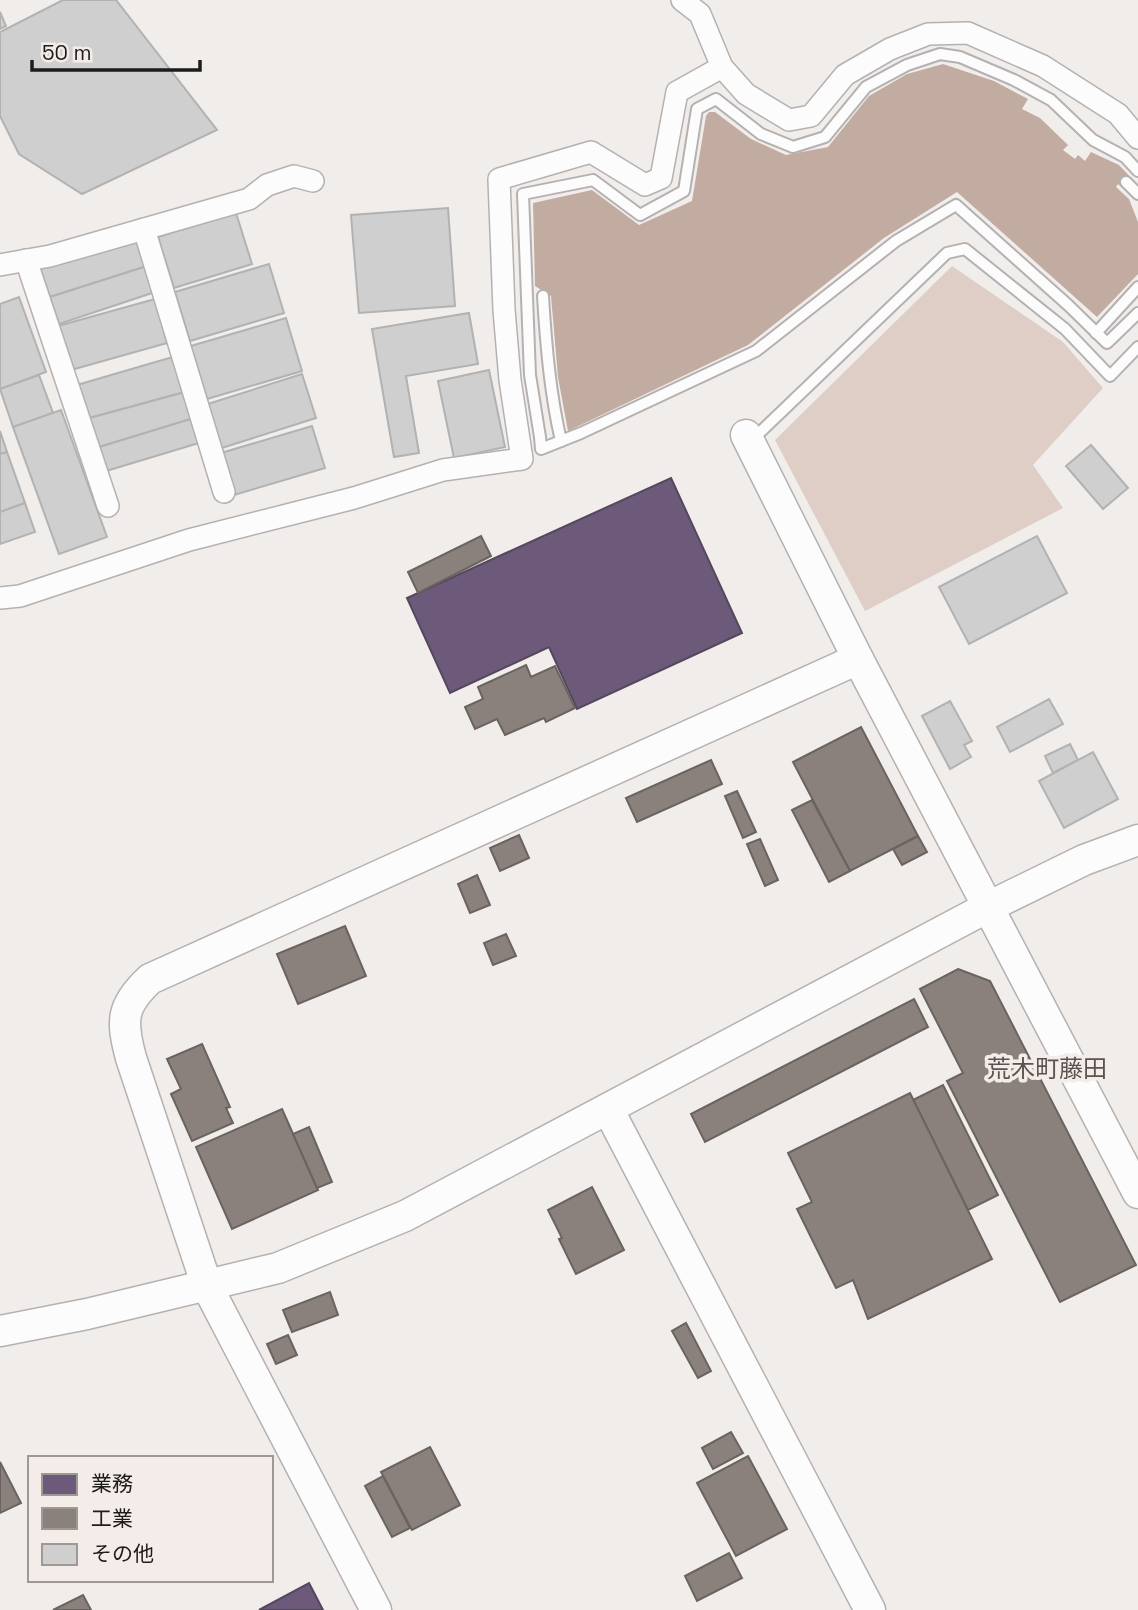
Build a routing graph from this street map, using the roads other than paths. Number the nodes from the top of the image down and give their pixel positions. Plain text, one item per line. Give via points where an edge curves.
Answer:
1 (682, 0) edge
2 (722, 67) junction
3 (1138, 138) edge
4 (1138, 171) edge
5 (313, 181) dead end
6 (1126, 182) dead end
7 (1138, 194) edge
8 (145, 229) junction
9 (26, 260) junction
10 (0, 265) edge
11 (1138, 287) edge
12 (543, 296) dead end
13 (1138, 313) edge
14 (1096, 333) junction
15 (1138, 347) edge
16 (747, 439) joint
17 (561, 441) junction
18 (224, 492) dead end
19 (108, 506) dead end
20 (0, 598) edge
21 (858, 659) junction
22 (1138, 841) edge
23 (988, 907) junction
24 (608, 1108) junction
25 (1138, 1193) edge
26 (207, 1286) junction
27 (0, 1331) edge
28 (376, 1610) edge
29 (870, 1610) edge

1 - 2 street via 700,14
2 - 3 street via 746,93 789,120 811,116 845,75 890,49 928,34 968,33 1043,66 1118,114
2 - 20 street via 677,92 661,178 645,185 591,152 499,179 504,310 522,459 443,470 189,540 20,596
4 - 17 lane via 1125,157 1093,140 1051,100 960,57 940,54 866,87 825,137 793,147 761,134 716,99 697,109 684,191 640,215 593,180 523,194 530,375 541,450
5 - 8 street via 294,176 267,185 249,200
6 - 7 lane
8 - 9 street
8 - 18 street
9 - 10 street
9 - 19 street
11 - 14 lane
12 - 17 lane via 547,360
13 - 14 lane via 1107,343
14 - 17 lane via 956,205 896,241 756,351
15 - 16 lane via 1110,376 1065,329 965,249 947,253
16 - 21 street
21 - 23 street
21 - 26 street via 150,979 135,993 126,1010 125,1037
22 - 23 street via 1084,860
23 - 24 street
23 - 25 street
24 - 26 street via 405,1216 278,1268
24 - 29 street
26 - 27 street
26 - 28 street

